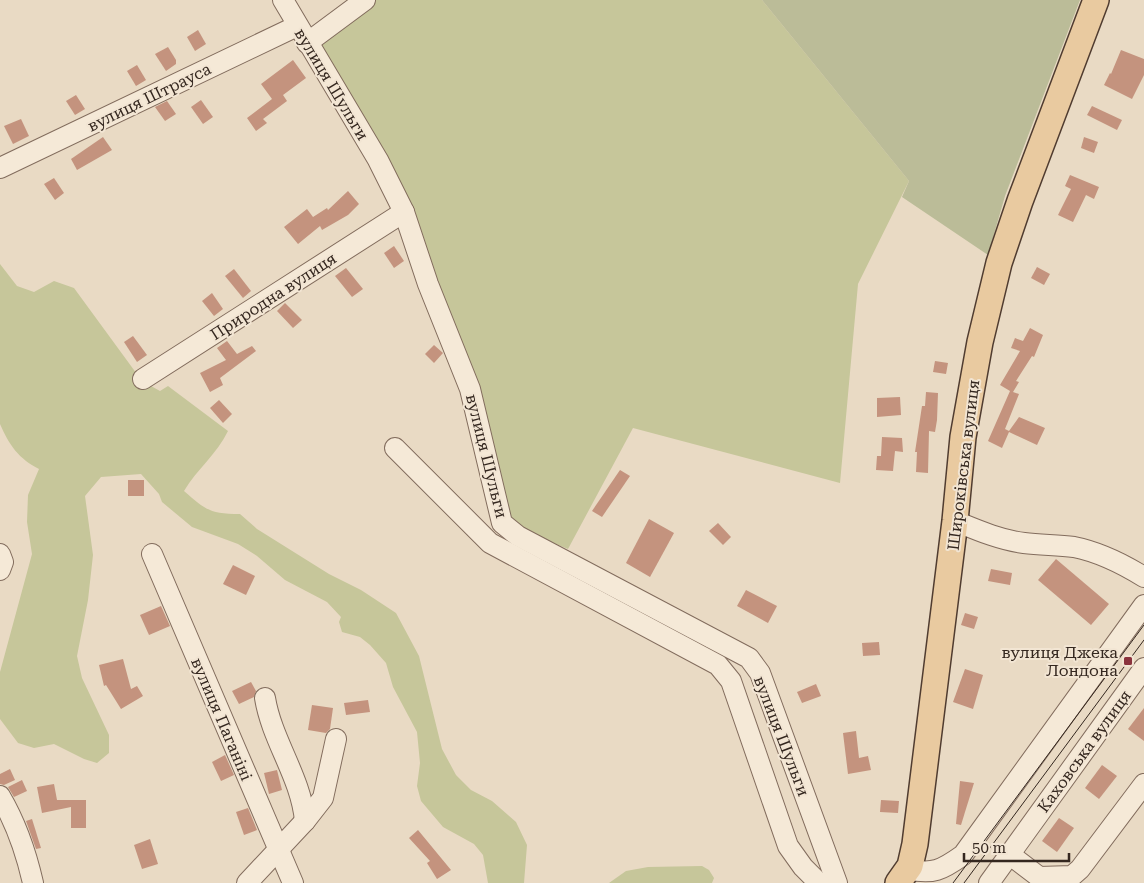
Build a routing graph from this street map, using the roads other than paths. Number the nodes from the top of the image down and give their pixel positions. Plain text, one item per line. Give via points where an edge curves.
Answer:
1 (283, 0) edge
2 (366, 0) edge
3 (1096, 0) edge
4 (302, 34) junction
5 (0, 168) edge
6 (404, 212) junction
7 (143, 379) dead end
8 (395, 448) dead end
9 (955, 521) junction
10 (0, 554) edge
11 (152, 554) dead end
12 (0, 570) edge
13 (1144, 577) edge
14 (1144, 606) edge
15 (1144, 668) edge
16 (264, 698) dead end
17 (336, 738) dead end
18 (1144, 784) edge
19 (0, 796) edge
20 (305, 821) junction
21 (278, 850) junction
22 (1010, 854) junction
23 (903, 876) edge
24 (1043, 880) edge
25 (33, 883) edge
26 (246, 883) edge
27 (293, 883) edge
28 (819, 883) edge
29 (837, 883) edge
30 (989, 883) edge

1 - 4 street, вулиця Шульги
2 - 4 street, вулиця Штрауса
3 - 9 main road, Широківська вулиця via 999,263 980,342 963,437
4 - 5 street, вулиця Штрауса
4 - 6 street, вулиця Шульги via 378,160
6 - 7 street, Природна вулиця
6 - 29 street, вулиця Шульги via 428,284 470,389 502,523 518,536 749,658 760,673
8 - 28 street via 490,543 726,672 788,846
9 - 13 street via 1023,543 1075,548 1096,554
9 - 23 main road, Широківська вулиця via 915,844
10 - 12 street via 3,562
11 - 21 street, вулиця Паганіні
14 - 23 street via 963,855 945,868
15 - 22 street, Каховська вулиця
16 - 20 street via 268,718 303,801
17 - 20 street via 323,798
18 - 24 street via 1080,869 1072,876
19 - 25 street via 12,816 28,857
20 - 21 street
21 - 26 street
21 - 27 street, вулиця Паганіні
22 - 24 street
22 - 30 street, Каховська вулиця

